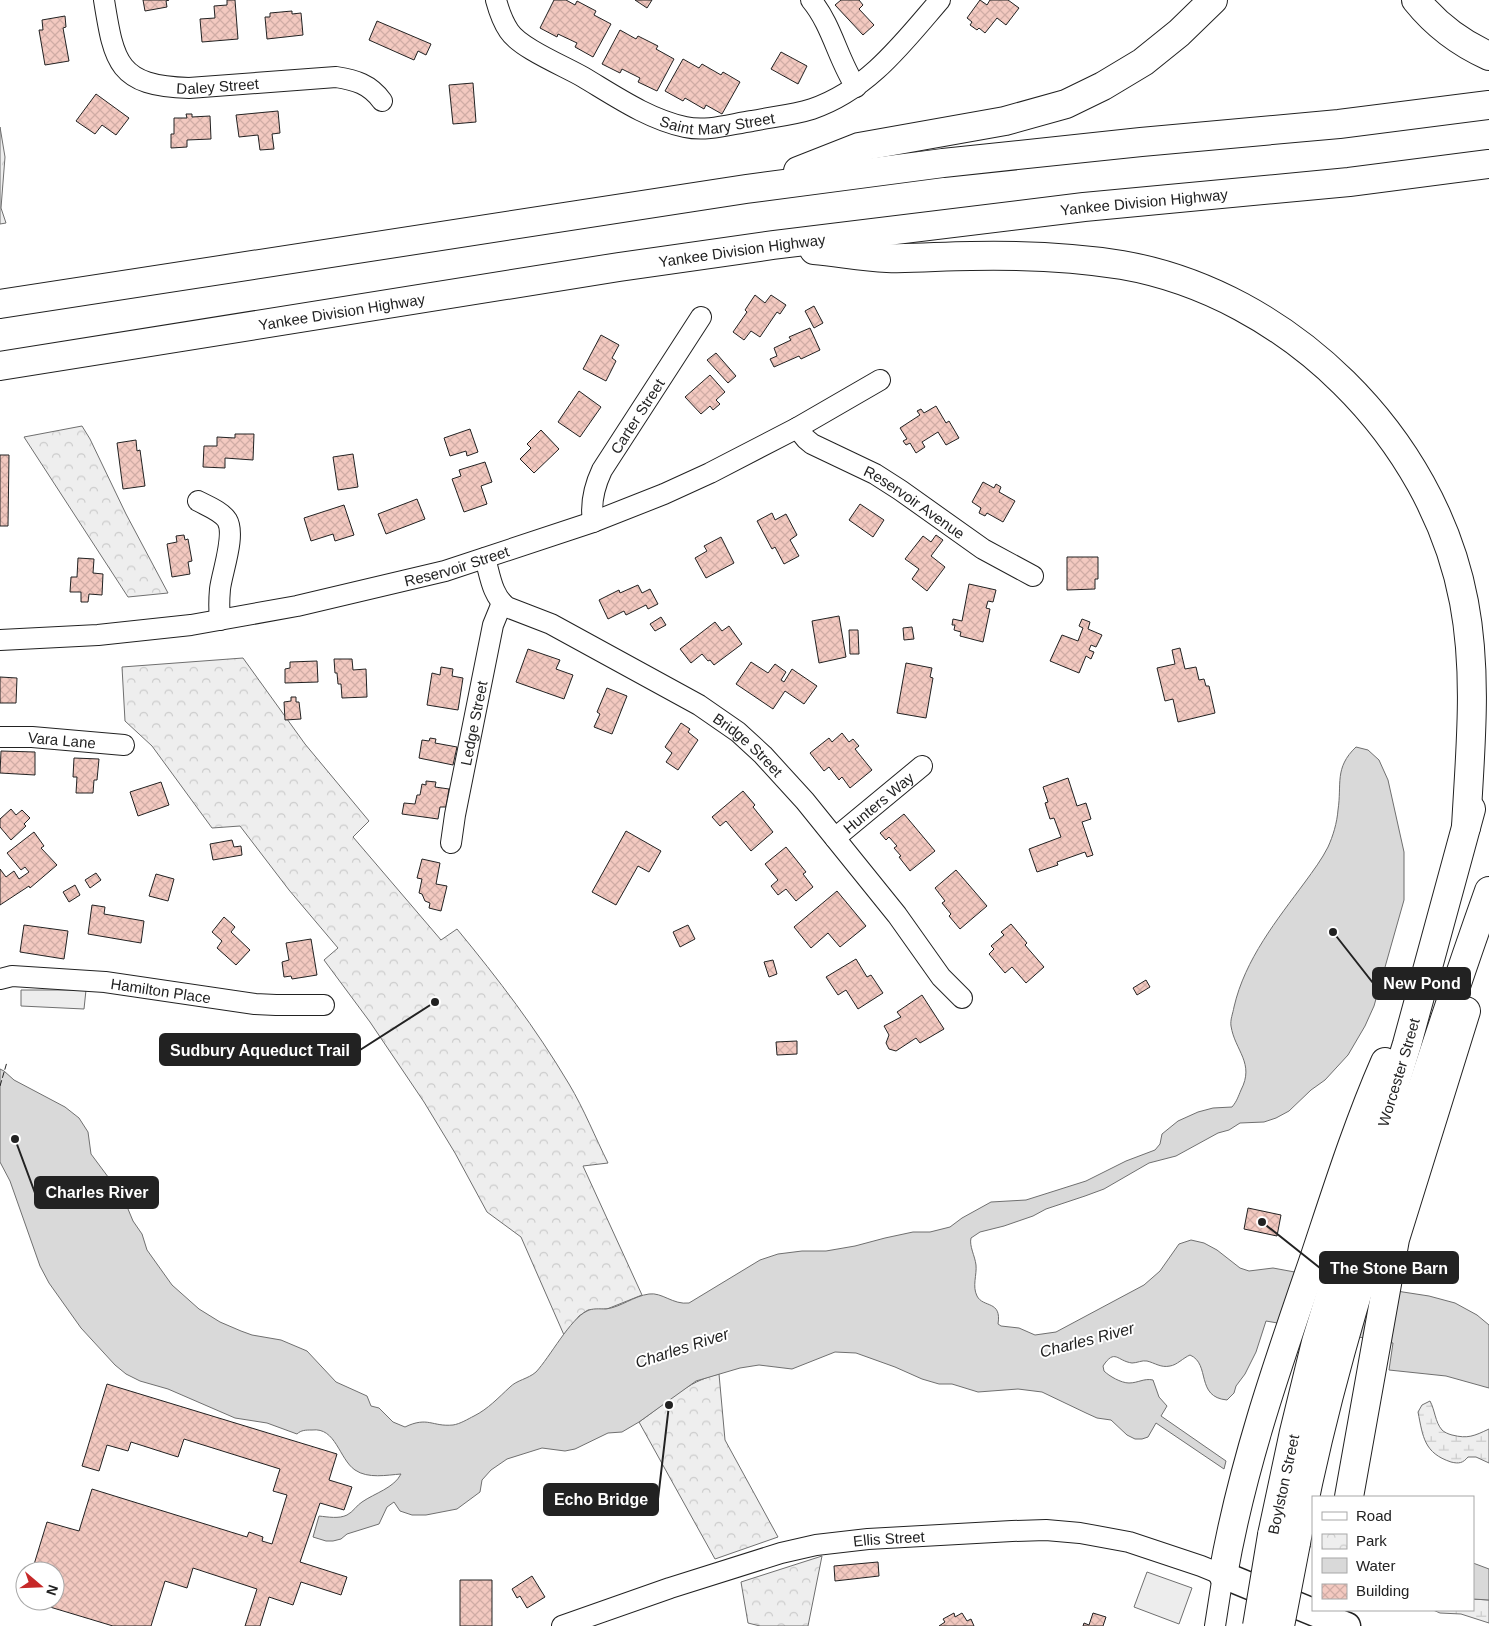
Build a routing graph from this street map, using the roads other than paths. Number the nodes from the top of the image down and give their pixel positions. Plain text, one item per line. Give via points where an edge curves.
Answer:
1 (104, 0) edge
2 (496, 0) edge
3 (810, 0) edge
4 (940, 0) edge
5 (1213, 0) edge
6 (1416, 0) edge
7 (1489, 56) edge
8 (856, 87) junction
9 (382, 101) dead end
10 (1489, 105) edge
11 (1489, 164) edge
12 (760, 187) junction
13 (772, 245) junction
14 (0, 304) edge
15 (701, 317) dead end
16 (0, 366) edge
17 (880, 380) dead end
18 (797, 428) junction
19 (198, 501) dead end
20 (593, 522) junction
21 (485, 558) junction
22 (1033, 576) dead end
23 (502, 603) junction
24 (220, 620) junction
25 (0, 640) edge
26 (0, 737) edge
27 (1489, 743) edge
28 (124, 745) dead end
29 (922, 766) dead end
30 (1466, 827) junction
31 (835, 838) junction
32 (451, 843) dead end
33 (1489, 891) edge
34 (1489, 916) edge
35 (0, 979) edge
36 (962, 998) dead end
37 (324, 1005) dead end
38 (1350, 1270) junction
39 (1328, 1345) joint
40 (1348, 1496) edge
41 (1284, 1539) junction
42 (1223, 1575) junction
43 (1332, 1620) edge
44 (562, 1626) edge
45 (1215, 1626) edge
46 (1257, 1626) edge
47 (1280, 1626) edge

1 - 9 street, Daley Street via 116,57 133,76 150,84 189,88 336,77 364,84
2 - 8 street, Saint Mary Street via 510,33 531,50 639,109 685,127 713,127 804,111
3 - 8 street via 825,22
4 - 8 street, Saint Mary Street via 881,66
5 - 12 highway via 1179,34 1143,62 1066,104 1005,122 859,147
6 - 7 highway via 1453,36
10 - 12 highway via 1339,124 962,161
11 - 13 highway, Yankee Division Highway via 1349,182 1084,207
12 - 14 highway
13 - 16 highway, Yankee Division Highway
13 - 30 highway via 886,258 1016,256 1074,259 1137,268 1176,279 1236,304 1270,323 1315,357 1359,399 1398,448 1430,503 1457,568 1471,664
15 - 20 street, Carter Street via 602,470 592,498
17 - 18 street, Reservoir Street
18 - 20 street, Reservoir Street via 687,484
18 - 22 street, Reservoir Avenue via 812,444 881,478 983,549
19 - 24 street via 222,515 230,530 220,589
20 - 21 street, Reservoir Street
21 - 23 street via 495,592
21 - 24 street, Reservoir Street via 383,587
23 - 31 street, Bridge Street via 551,624 719,717 768,760
23 - 32 street, Ledge Street via 493,625
24 - 25 street, Reservoir Street via 118,634
26 - 28 street, Vara Lane
27 - 30 highway
29 - 31 street, Hunters Way
30 - 38 highway via 1429,964 1375,1086
31 - 36 street, Bridge Street via 897,915 941,977
33 - 38 highway, Worcester Street
34 - 38 highway via 1464,1021 1395,1239
35 - 37 street, Hamilton Place via 12,976 105,982 255,1004
38 - 39 highway, Worcester Street
38 - 40 highway via 1374,1353
38 - 42 highway via 1287,1337 1256,1434
39 - 41 highway, Boylston Street via 1318,1435
41 - 46 highway, Boylston Street, bridge
41 - 47 highway, Boylston Street, bridge
42 - 43 main road
42 - 44 street, Ellis Street via 1129,1542 1071,1532 1012,1531 868,1539 781,1553
42 - 45 street

